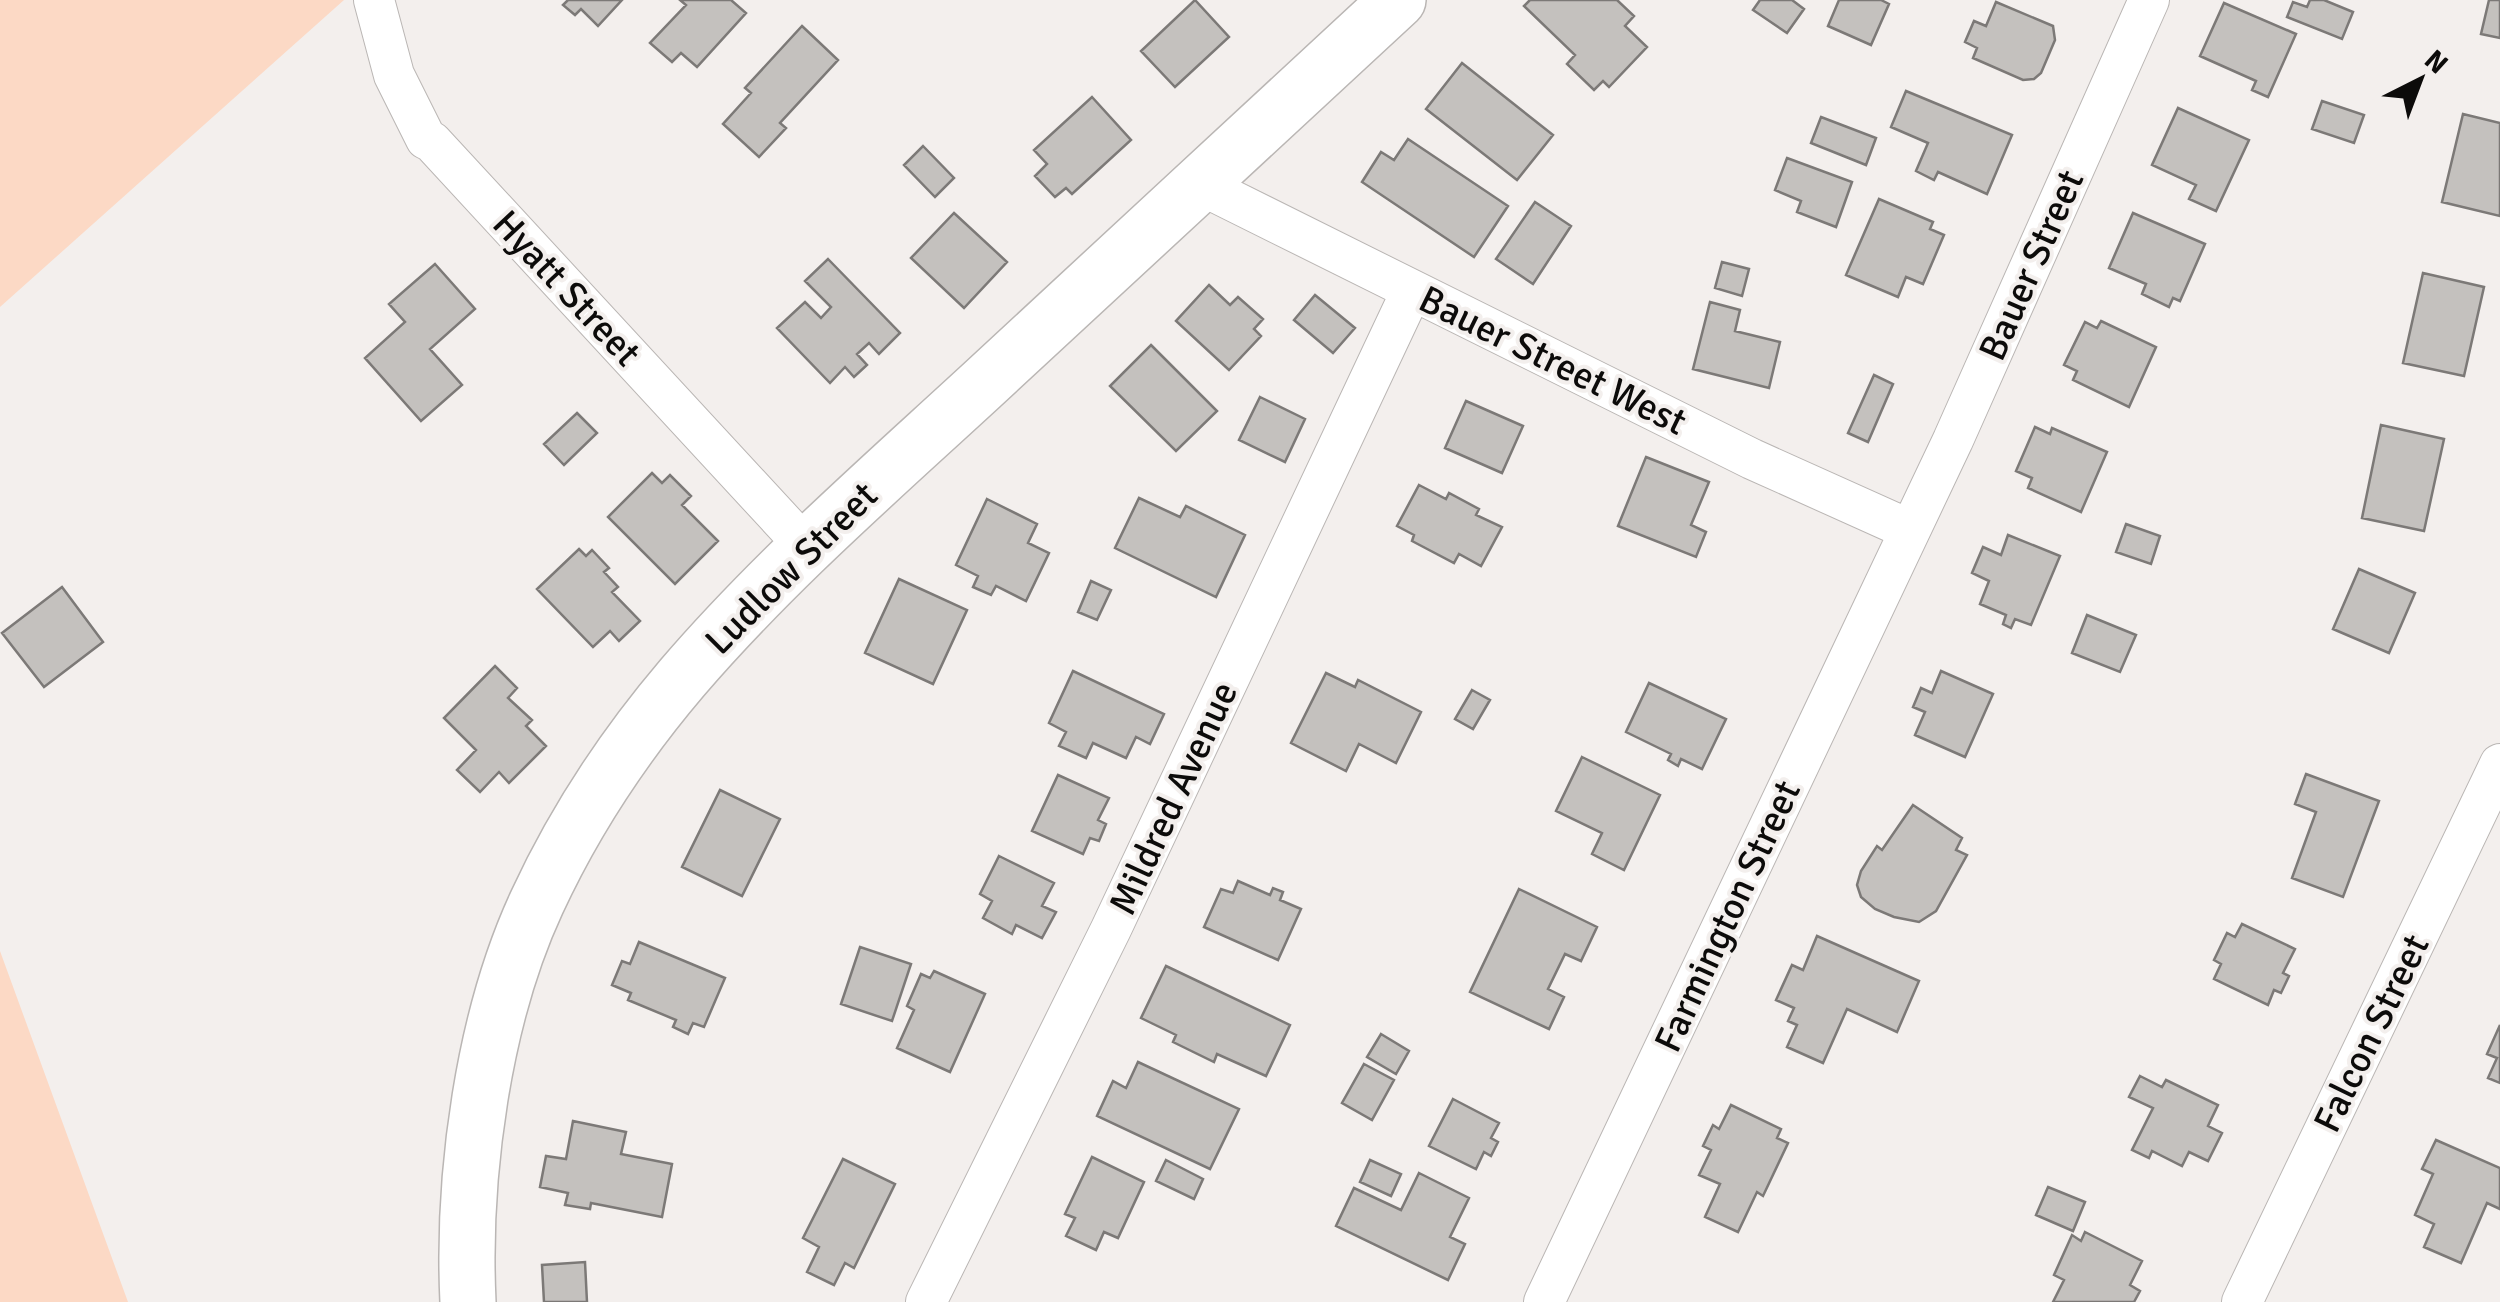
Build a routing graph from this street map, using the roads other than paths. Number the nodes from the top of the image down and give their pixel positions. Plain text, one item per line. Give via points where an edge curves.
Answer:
1 (374, 0) edge
2 (1398, 0) edge
3 (2149, 0) edge
4 (1200, 184) junction
5 (1412, 290) junction
6 (1910, 530) junction
7 (808, 548) junction
8 (2500, 764) edge
9 (468, 1302) edge
10 (926, 1302) edge
11 (1544, 1302) edge
12 (2242, 1302) edge

1 - 7 street, Hyatt Street via 394,75 426,140
2 - 4 street, Ludlow Street
3 - 6 street, Bauer Street
4 - 5 street, Bauer Street West
4 - 7 street, Ludlow Street
5 - 6 street, Bauer Street West
5 - 10 street, Mildred Avenue via 1111,929
6 - 11 street, Farmington Street
7 - 9 street, Ludlow Street via 680,680 577,826 536,905 504,993 483,1085 470,1177
8 - 12 street, Falcon Street

